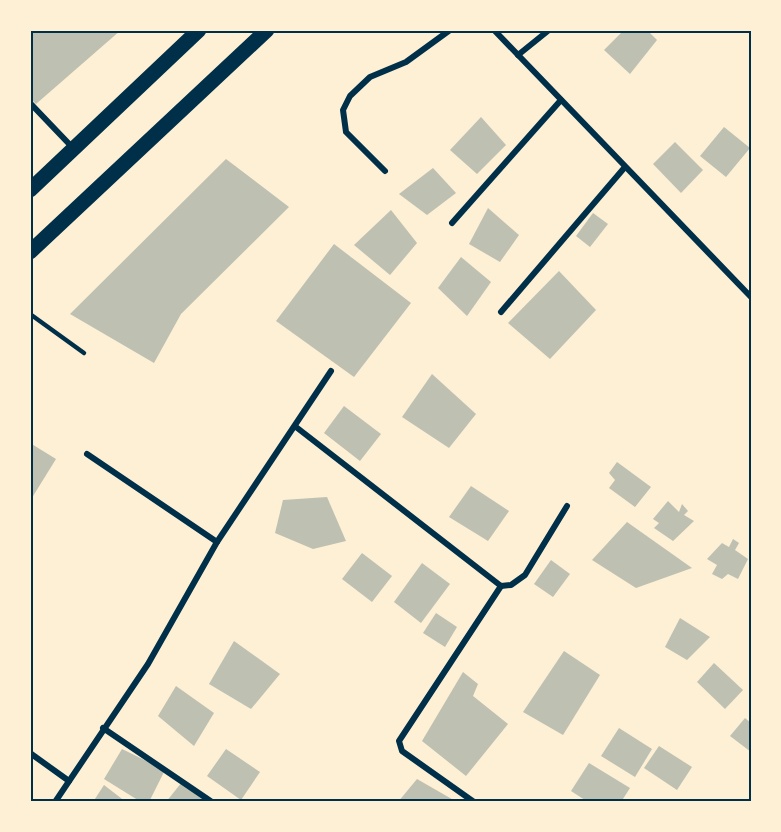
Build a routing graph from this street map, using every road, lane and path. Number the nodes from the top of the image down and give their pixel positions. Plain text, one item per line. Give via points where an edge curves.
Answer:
1 (199, 30) edge
2 (267, 30) edge
3 (450, 30) edge
4 (494, 30) edge
5 (549, 30) edge
6 (519, 55) junction
7 (561, 100) junction
8 (30, 103) edge
9 (74, 149) junction
10 (625, 167) junction
11 (385, 171) dead end
12 (30, 190) edge
13 (452, 223) dead end
14 (30, 252) edge
15 (751, 297) edge
16 (501, 312) dead end
17 (30, 314) edge
18 (84, 353) dead end
19 (331, 371) dead end
20 (296, 427) junction
21 (87, 454) dead end
22 (567, 506) dead end
23 (218, 542) junction
24 (501, 586) junction
25 (103, 728) junction
26 (30, 753) edge
27 (69, 781) junction
28 (55, 802) edge
29 (212, 802) edge
30 (474, 802) edge

1 - 9 highway
2 - 14 highway
3 - 11 street via 406,62 370,77 343,110 346,132
4 - 6 street
5 - 6 street
6 - 7 street
7 - 10 street
7 - 13 street
8 - 9 street
9 - 12 highway
10 - 15 street
10 - 16 street
17 - 18 lane
19 - 20 street
20 - 23 street
20 - 24 street
21 - 23 street
22 - 24 street via 525,575 511,585
23 - 25 street via 148,664
24 - 30 street via 399,741 402,751
25 - 27 street
25 - 29 street
26 - 27 street
27 - 28 street

